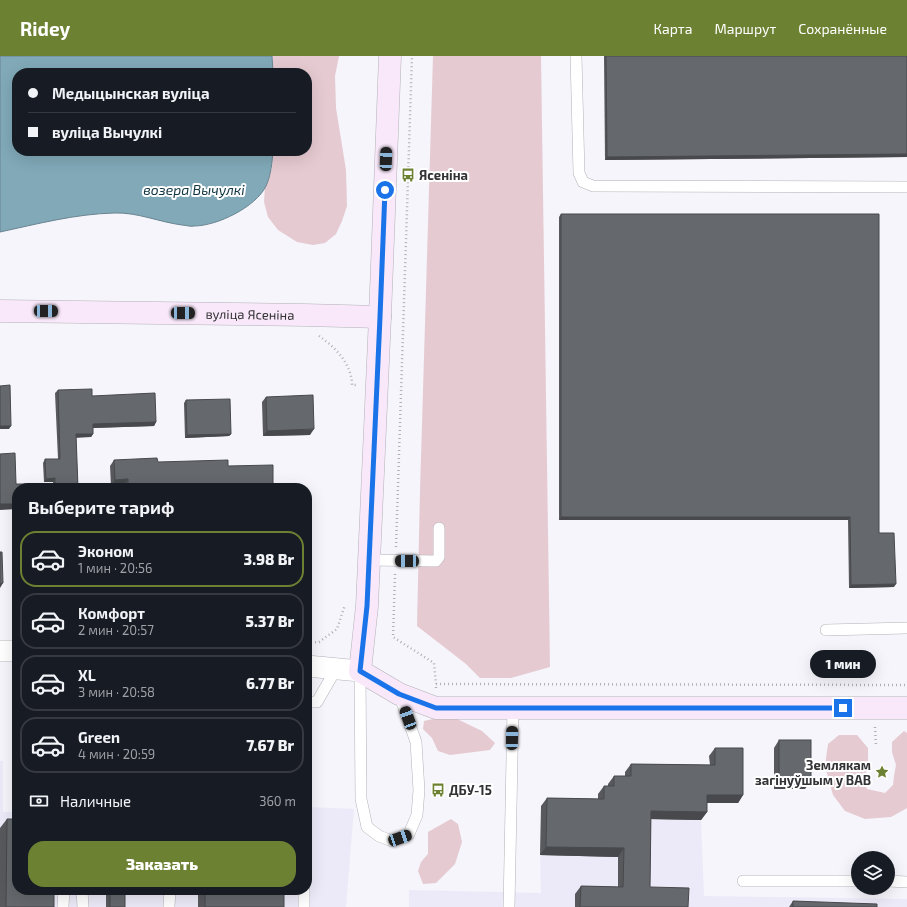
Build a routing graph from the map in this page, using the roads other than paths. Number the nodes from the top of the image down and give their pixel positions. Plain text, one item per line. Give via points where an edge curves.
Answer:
1 (390, 56) edge
2 (576, 56) edge
3 (907, 187) edge
4 (0, 311) edge
5 (380, 317) junction
6 (439, 528) dead end
7 (370, 560) junction
8 (907, 628) edge
9 (826, 630) dead end
10 (0, 650) edge
11 (12, 651) edge
12 (312, 667) edge
13 (336, 669) junction
14 (360, 671) junction
15 (399, 694) junction
16 (312, 702) edge
17 (513, 708) junction
18 (907, 708) edge
19 (743, 880) dead end
20 (851, 881) edge
21 (895, 881) edge
22 (907, 882) edge
23 (64, 895) edge
24 (82, 895) edge
25 (170, 895) edge
26 (304, 895) edge
27 (63, 907) edge
28 (83, 907) edge
29 (169, 907) edge
30 (304, 907) edge
31 (509, 907) edge

1 - 5 street
2 - 3 lane via 578,173 583,182 593,186
4 - 5 street, вуліца Ясеніна
5 - 7 street
6 - 7 lane via 439,557 436,561
7 - 14 street
8 - 9 lane
10 - 11 street
12 - 13 street
13 - 14 street
13 - 16 lane via 317,702
14 - 15 street
14 - 15 lane via 361,799 367,827 379,836 392,840 409,834 417,815 419,790 416,742
15 - 17 street via 436,708
17 - 18 street
17 - 31 lane
19 - 20 lane
21 - 22 lane
23 - 27 lane
24 - 28 lane
25 - 29 lane
26 - 30 lane

